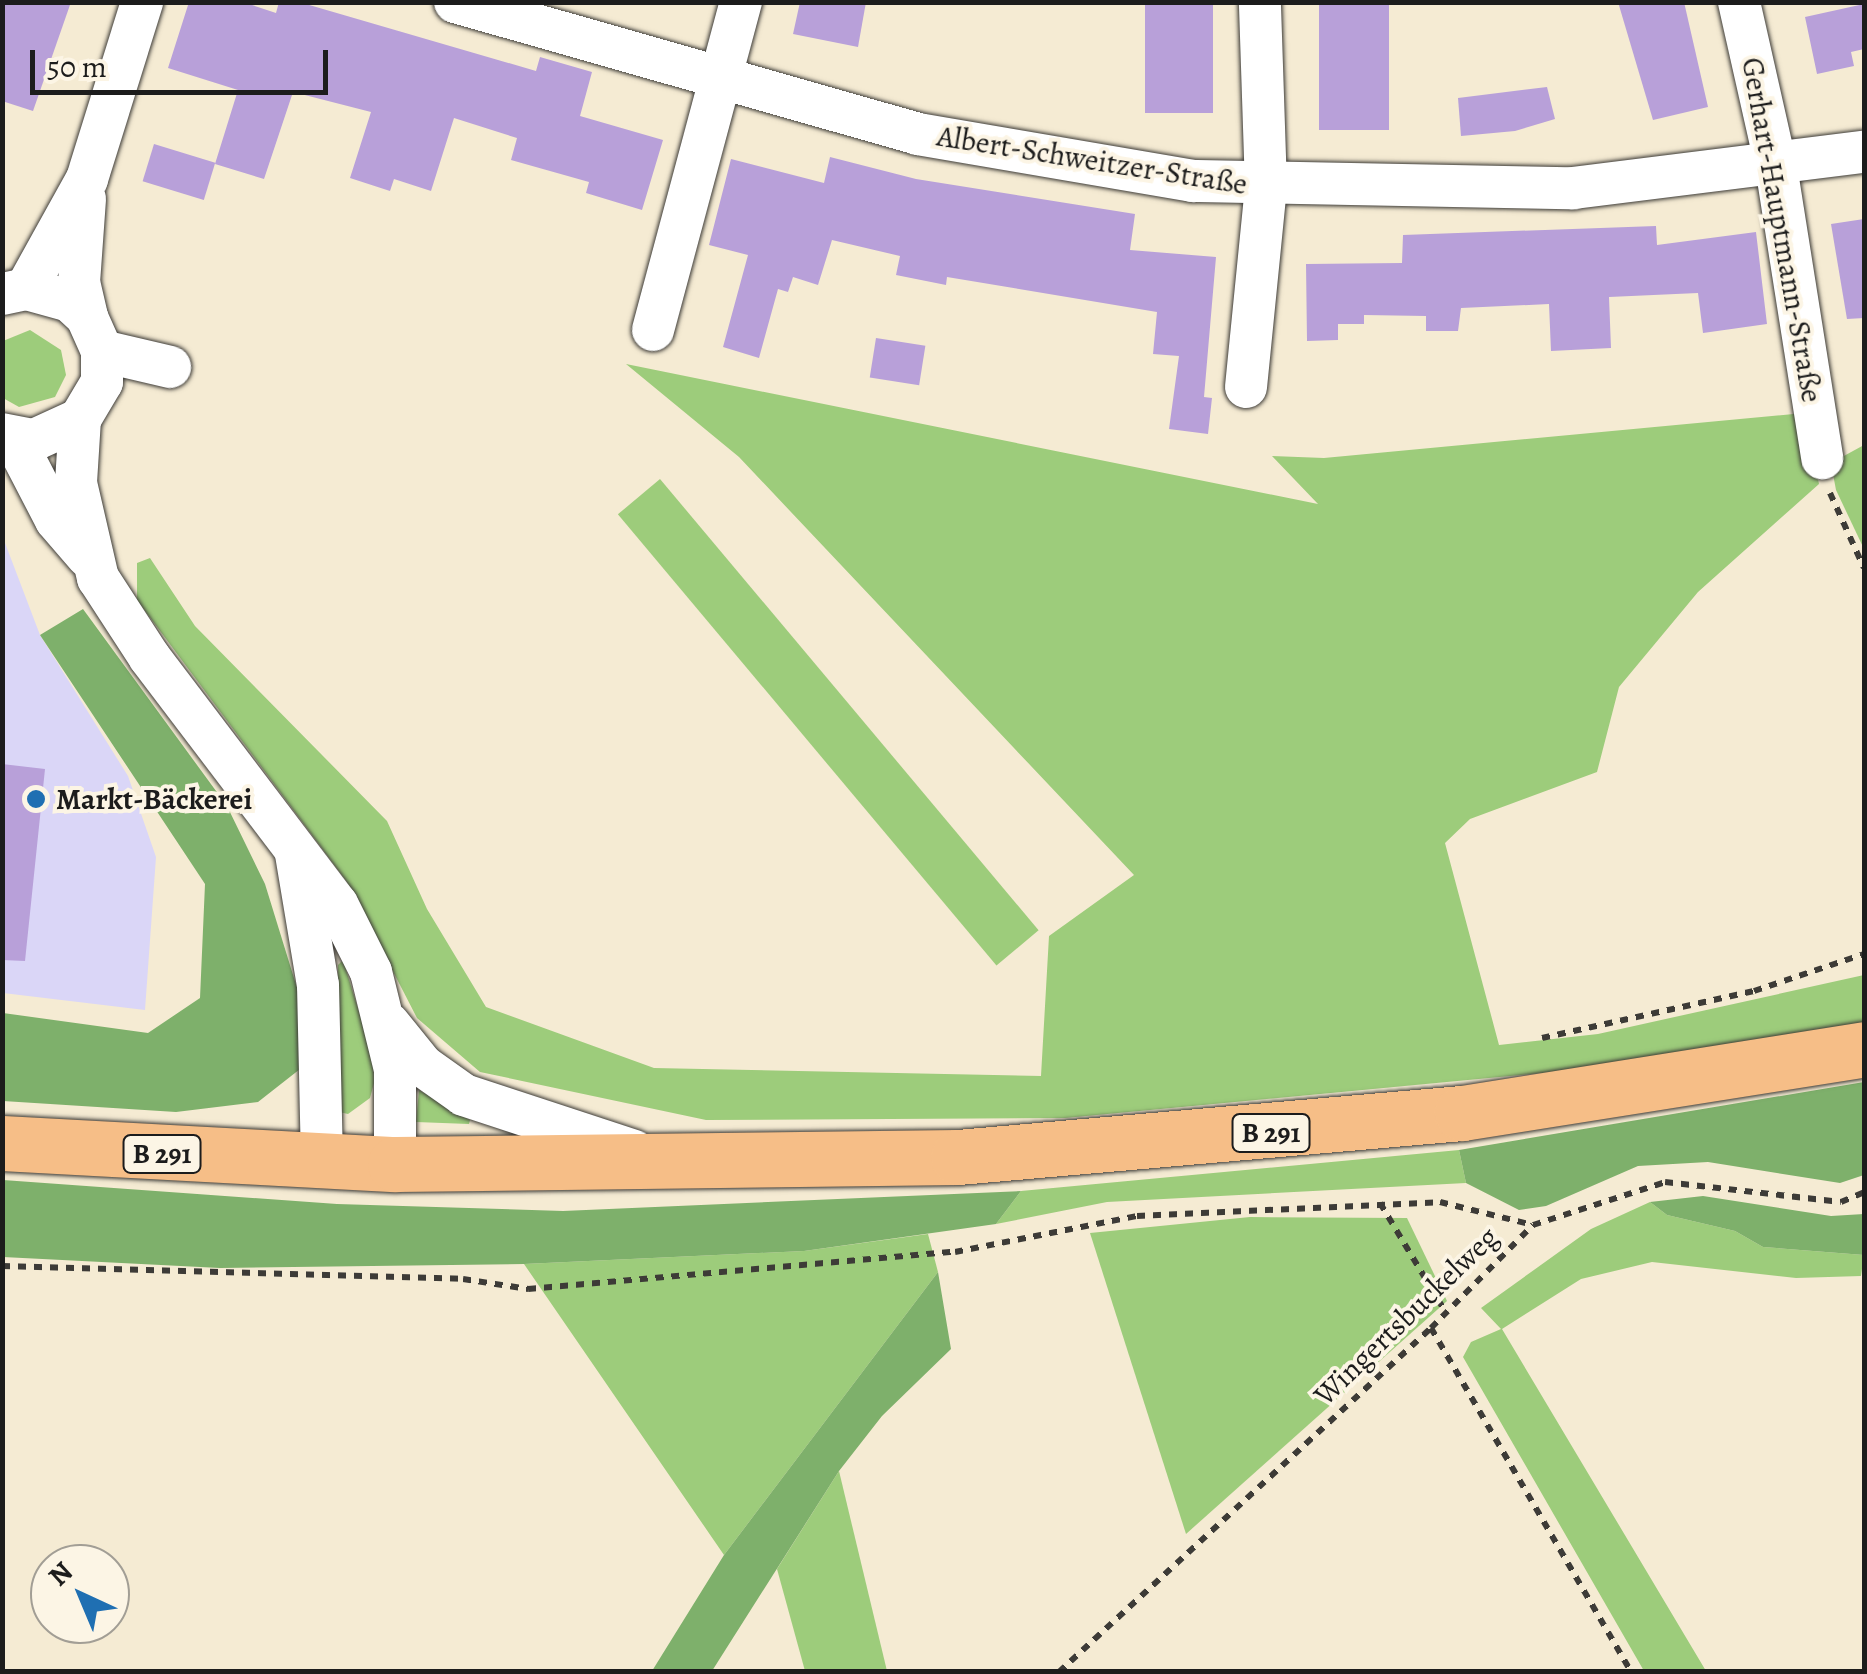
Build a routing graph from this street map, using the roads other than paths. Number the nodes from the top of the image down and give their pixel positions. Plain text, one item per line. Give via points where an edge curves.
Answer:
1 (142, 2) edge
2 (455, 2) edge
3 (741, 2) edge
4 (1260, 2) edge
5 (1739, 2) edge
6 (723, 83) junction
7 (1864, 152) edge
8 (1776, 166) junction
9 (87, 179) junction
10 (1266, 186) junction
11 (14, 292) edge
12 (653, 330) dead end
13 (167, 367) dead end
14 (92, 368) junction
15 (1246, 387) dead end
16 (8, 436) edge
17 (1822, 458) road end
18 (88, 557) junction
19 (296, 854) junction
20 (386, 1021) junction
21 (1864, 1049) edge
22 (2, 1143) edge
23 (673, 1162) junction
24 (322, 1163) junction
25 (395, 1164) junction

1 - 9 street
2 - 6 street, Albert-Schweitzer-Straße
3 - 6 street
4 - 10 street
5 - 8 street, Gerhart-Hauptmann-Straße
6 - 10 street, Albert-Schweitzer-Straße via 918,134 1055,160
6 - 12 street
7 - 8 street, Albert-Schweitzer-Straße
8 - 10 street, Albert-Schweitzer-Straße via 1573,188
8 - 17 street, Gerhart-Hauptmann-Straße
9 - 11 street
9 - 14 street via 79,282
10 - 15 street
11 - 14 street via 49,292
13 - 14 street
14 - 16 street via 58,434
14 - 18 street via 74,461
16 - 18 street via 56,520
18 - 19 street via 122,620 249,782
19 - 20 street via 336,904
19 - 24 street via 318,985
20 - 23 street via 423,1066 479,1102
20 - 25 street via 395,1070
21 - 23 main road, B 291 via 1480,1110 1243,1136 958,1157
22 - 24 main road, B 291
23 - 25 main road, B 291
24 - 25 main road, B 291

